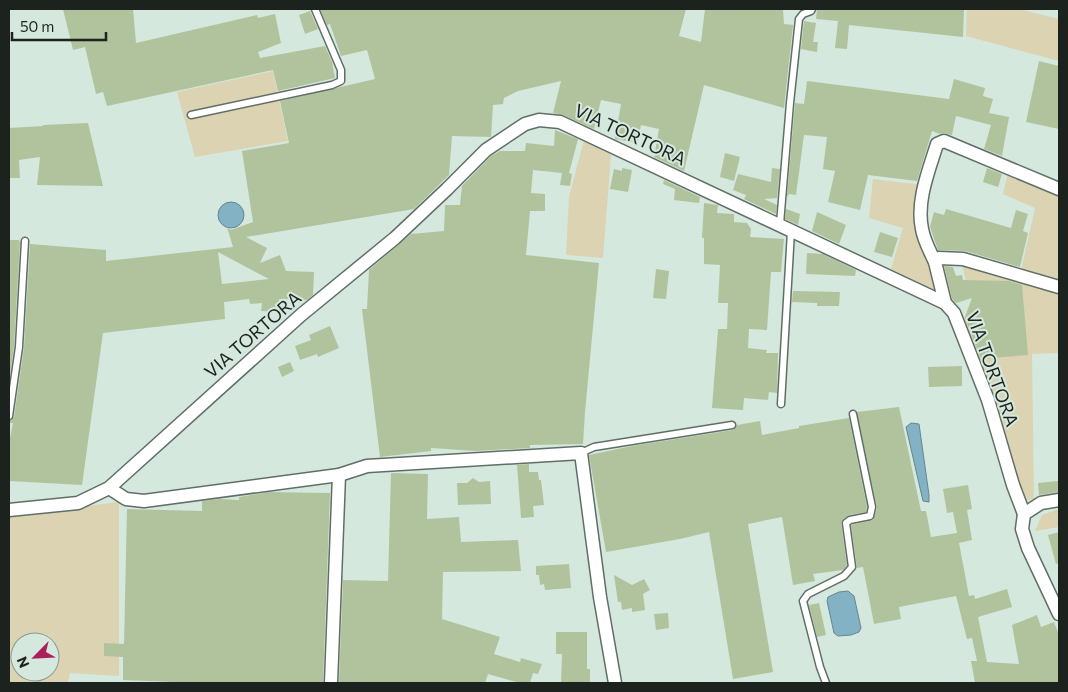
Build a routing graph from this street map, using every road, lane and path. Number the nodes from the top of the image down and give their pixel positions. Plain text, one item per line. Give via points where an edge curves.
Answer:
1 (315, 9) edge
2 (812, 9) edge
3 (190, 115) dead end
4 (1059, 189) edge
5 (785, 227) junction
6 (26, 241) dead end
7 (935, 262) junction
8 (1059, 287) edge
9 (945, 303) junction
10 (781, 404) dead end
11 (853, 414) dead end
12 (9, 416) edge
13 (732, 424) dead end
14 (581, 453) junction
15 (339, 475) junction
16 (109, 488) junction
17 (1059, 500) edge
18 (9, 510) edge
19 (1024, 514) junction
20 (1059, 614) edge
21 (331, 683) edge
22 (615, 683) edge
23 (826, 683) edge

1 - 3 lane via 340,70 341,81
2 - 5 lane via 799,19 790,103
4 - 7 street via 944,141 937,144 921,211 926,244
5 - 9 street, VIA TORTORA
5 - 10 lane
5 - 16 street, VIA TORTORA via 560,122 539,120 525,124 486,150 395,238 301,315
6 - 12 lane via 19,347
7 - 8 street via 939,258 963,259
7 - 9 street
9 - 19 street, VIA TORTORA via 954,313 988,400
11 - 23 lane via 872,507 870,516 846,523 852,568 844,576 808,594 804,601
13 - 14 lane via 594,447
14 - 15 street via 366,466
14 - 22 street
15 - 16 street via 144,501 126,500
15 - 21 street
16 - 18 street, VIA TORTORA via 78,503
17 - 19 street via 1041,503
19 - 20 street, VIA TORTORA via 1022,529 1028,548

